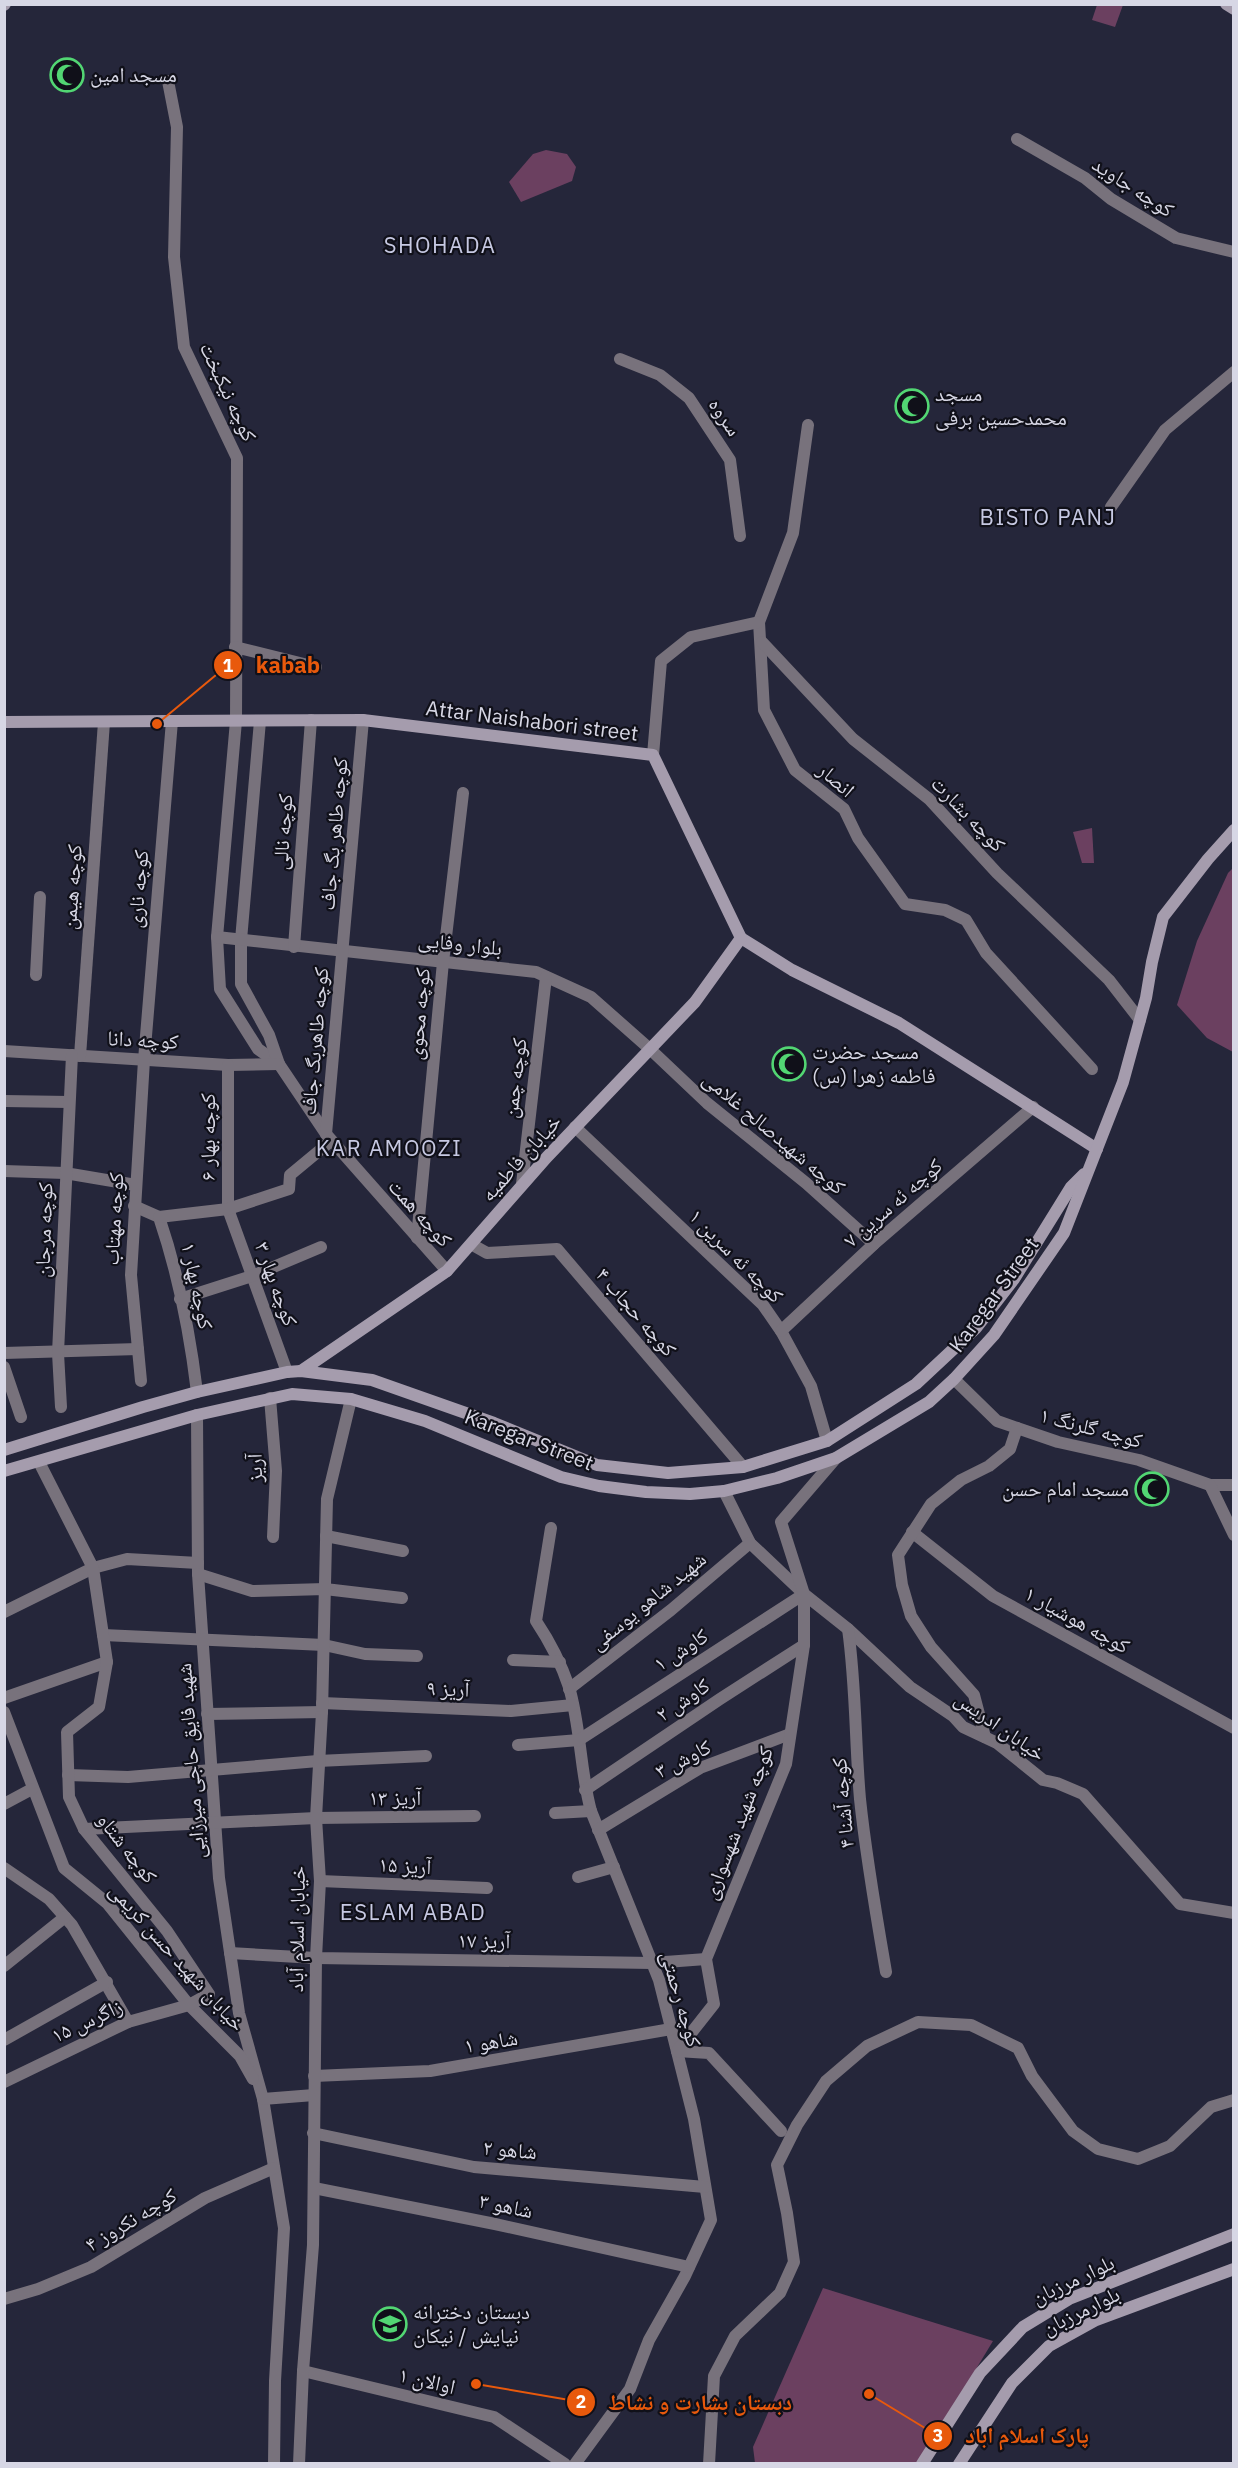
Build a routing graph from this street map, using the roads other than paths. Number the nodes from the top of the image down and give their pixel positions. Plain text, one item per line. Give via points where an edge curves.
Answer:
1 (1226, 4) edge
2 (1233, 9) edge
3 (168, 81) dead end
4 (1017, 139) dead end
5 (1233, 252) edge
6 (620, 358) dead end
7 (1233, 372) edge
8 (808, 425) dead end
9 (1111, 507) dead end
10 (740, 536) dead end
11 (759, 622) junction
12 (762, 642) junction
13 (235, 647) junction
14 (316, 667) dead end
15 (311, 720) junction
16 (363, 720) junction
17 (172, 721) junction
18 (236, 721) junction
19 (260, 721) junction
20 (4, 722) edge
21 (104, 722) junction
22 (653, 755) junction
23 (463, 793) dead end
24 (1233, 830) edge
25 (40, 897) dead end
26 (217, 937) junction
27 (741, 938) junction
28 (241, 940) junction
29 (294, 947) junction
30 (343, 951) junction
31 (443, 962) junction
32 (36, 975) dead end
33 (546, 977) junction
34 (1140, 1020) junction
35 (651, 1050) junction
36 (4, 1051) edge
37 (76, 1056) junction
38 (144, 1060) junction
39 (279, 1064) junction
40 (228, 1065) junction
41 (1092, 1069) dead end
42 (4, 1101) edge
43 (69, 1102) junction
44 (1033, 1107) junction
45 (575, 1128) junction
46 (329, 1137) junction
47 (1097, 1149) junction
48 (1089, 1168) junction
49 (4, 1171) edge
50 (66, 1173) junction
51 (522, 1184) junction
52 (136, 1185) junction
53 (134, 1206) junction
54 (228, 1209) junction
55 (159, 1217) junction
56 (417, 1238) junction
57 (471, 1244) junction
58 (874, 1244) junction
59 (321, 1247) dead end
60 (447, 1271) junction
61 (252, 1276) junction
62 (180, 1299) junction
63 (781, 1331) junction
64 (138, 1349) junction
65 (4, 1353) edge
66 (58, 1353) junction
67 (4, 1367) edge
68 (301, 1371) junction
69 (287, 1372) junction
70 (954, 1379) junction
71 (141, 1380) dead end
72 (197, 1392) junction
73 (270, 1398) junction
74 (351, 1399) junction
75 (61, 1407) dead end
76 (197, 1415) junction
77 (21, 1417) dead end
78 (1017, 1428) junction
79 (827, 1441) junction
80 (4, 1450) edge
81 (836, 1458) junction
82 (39, 1461) junction
83 (743, 1467) junction
84 (4, 1471) edge
85 (1210, 1485) junction
86 (1233, 1485) edge
87 (724, 1491) junction
88 (551, 1528) dead end
89 (912, 1532) junction
90 (1233, 1535) edge
91 (273, 1536) dead end
92 (326, 1536) junction
93 (750, 1543) junction
94 (403, 1551) dead end
95 (93, 1568) junction
96 (198, 1569) junction
97 (325, 1589) junction
98 (804, 1594) junction
99 (402, 1598) dead end
100 (4, 1612) edge
101 (848, 1629) junction
102 (103, 1635) junction
103 (202, 1638) junction
104 (324, 1645) junction
105 (804, 1645) junction
106 (417, 1656) dead end
107 (513, 1660) dead end
108 (107, 1662) junction
109 (560, 1662) junction
110 (569, 1689) junction
111 (4, 1698) edge
112 (573, 1706) junction
113 (322, 1707) junction
114 (4, 1712) edge
115 (207, 1714) junction
116 (1233, 1728) edge
117 (790, 1734) junction
118 (984, 1737) junction
119 (579, 1740) junction
120 (518, 1745) dead end
121 (426, 1756) dead end
122 (318, 1761) junction
123 (211, 1770) junction
124 (69, 1775) junction
125 (32, 1789) junction
126 (585, 1790) junction
127 (4, 1804) edge
128 (591, 1811) junction
129 (555, 1813) dead end
130 (475, 1816) dead end
131 (316, 1818) junction
132 (215, 1823) junction
133 (84, 1829) junction
134 (598, 1830) junction
135 (614, 1867) junction
136 (4, 1868) edge
137 (578, 1877) dead end
138 (320, 1881) junction
139 (487, 1888) dead end
140 (1233, 1913) edge
141 (65, 1917) junction
142 (230, 1953) junction
143 (316, 1958) junction
144 (706, 1959) junction
145 (652, 1963) junction
146 (4, 1966) edge
147 (886, 1972) dead end
148 (107, 1982) junction
149 (189, 2005) junction
150 (128, 2022) junction
151 (671, 2029) junction
152 (4, 2040) edge
153 (677, 2051) junction
154 (314, 2076) junction
155 (4, 2082) edge
156 (314, 2095) junction
157 (263, 2099) junction
158 (1233, 2100) edge
159 (781, 2132) dead end
160 (314, 2133) junction
161 (274, 2168) junction
162 (705, 2187) junction
163 (314, 2188) junction
164 (1233, 2234) edge
165 (689, 2267) junction
166 (1233, 2269) edge
167 (4, 2299) edge
168 (303, 2372) junction
169 (274, 2463) edge
170 (299, 2463) edge
171 (564, 2463) edge
172 (575, 2463) edge
173 (709, 2463) edge
174 (922, 2463) edge
175 (959, 2463) edge

1 - 2 main road
3 - 13 street, کوچه نیکبخت via 177,127 174,257 184,347 237,458
4 - 5 street, کوچه جاوید via 1176,238
6 - 10 street, سروه via 660,375 689,398 730,460
7 - 9 street via 1165,430
8 - 11 street, انصار via 793,533
11 - 12 street, انصار
11 - 22 street via 691,637 661,661
12 - 34 street, کوچه بشارت via 853,739 928,799 997,873 1109,980
12 - 41 street, انصار via 764,710 795,770 844,809 858,838 905,904 945,910 966,920 986,953
13 - 14 street
13 - 18 street, کوچه نیکبخت
15 - 16 main road, Attar Naishabori street
15 - 19 main road, Attar Naishabori street
15 - 29 street, کوچه نالی
16 - 22 main road, Attar Naishabori street
16 - 30 street, کوچه طاهر بگ جاف
17 - 18 main road, Attar Naishabori street
17 - 21 main road, Attar Naishabori street
17 - 38 street, کوچه ناری
18 - 19 main road, Attar Naishabori street
18 - 26 street
19 - 28 street
20 - 21 main road, Attar Naishabori street
21 - 37 street, کوچه هیمن
22 - 27 main road, Attar Naishabori street
23 - 31 street, کوچه محوی
24 - 34 main road, Karegar Street via 1163,917
25 - 32 street
26 - 28 street, بلوار وفایی
26 - 39 street, کوچه همت via 220,989 258,1049
27 - 35 main road, خیابان فاطمیه via 695,1002
27 - 44 main road via 792,970 899,1023
28 - 29 street, بلوار وفایی
28 - 39 street, کوچه همت via 241,984 269,1035
29 - 30 street, بلوار وفایی
30 - 31 street, بلوار وفایی
30 - 46 street, کوچه طاهربگ جاف
31 - 33 street, بلوار وفایی via 536,972
31 - 56 street, کوچه محوی
33 - 35 street, بلوار وفایی via 591,997
33 - 51 street, کوچه چمن
34 - 47 main road, Karegar Street
35 - 45 main road, خیابان فاطمیه
35 - 58 street, کوچه شهیدصالح غلامی via 707,1103 806,1182
36 - 37 street, کوچه دانا
37 - 38 street, کوچه دانا
37 - 43 street, کوچه مرجان
38 - 40 street, کوچه دانا
38 - 52 street, کوچه مهتاب
39 - 40 street, کوچه دانا
39 - 46 street, کوچه همت
40 - 54 street, کوچه بهار ۶
42 - 43 street
43 - 50 street, کوچه مرجان
44 - 47 main road
44 - 58 street, کوچه ئه سرین ۷
45 - 51 main road, خیابان فاطمیه
45 - 63 street, کوچه ئه سرین ۱ via 763,1305
46 - 54 street via 290,1175 289,1189
46 - 56 street, کوچه همت
47 - 48 main road, Karegar Street
48 - 70 main road, Karegar Street via 1064,1233 994,1335
48 - 79 main road, Karegar Street via 1071,1187 1014,1279 976,1328 916,1384
49 - 50 street
50 - 52 street
50 - 66 street, کوچه مرجان
51 - 57 main road, خیابان فاطمیه
52 - 53 street, کوچه مهتاب
53 - 55 street
53 - 64 street, کوچه مهتاب via 131,1275
54 - 55 street
54 - 61 street, کوچه بهار ۳
55 - 62 street, کوچه بهار ۱
56 - 60 street, کوچه همت
57 - 60 main road, خیابان فاطمیه
57 - 83 street, کوچه حجاب ۴ via 487,1253 557,1249
58 - 63 street, کوچه ئه سرین ۷
59 - 61 street
60 - 68 main road, خیابان فاطمیه
61 - 62 street
61 - 69 street, کوچه بهار ۳
62 - 72 street, کوچه بهار ۱
63 - 79 street, کوچه ئه سرین ۱ via 811,1386
64 - 66 street
64 - 71 street, کوچه مهتاب
65 - 66 street
66 - 75 street, کوچه مرجان
67 - 77 street
68 - 69 main road, Karegar Street
68 - 83 main road, Karegar Street via 372,1380 597,1465 668,1473
69 - 72 main road, Karegar Street
70 - 78 street, کوچه گلرنگ ۱ via 997,1421
70 - 81 main road, Karegar Street via 929,1402
72 - 76 main road
72 - 80 main road, Karegar Street
73 - 74 main road, Karegar Street via 291,1394
73 - 76 main road, Karegar Street
73 - 91 street, آریز via 276,1470
74 - 87 main road, Karegar Street via 425,1421 571,1480 646,1492
74 - 92 street, خیابان اسلام آباد via 327,1498
76 - 82 main road, Karegar Street
76 - 96 street, شهید فایق حاجی میرزایی
78 - 85 street, کوچه گلرنگ ۱ via 1058,1442 1139,1460
78 - 89 street via 1010,1449 930,1504
79 - 83 main road, Karegar Street
81 - 87 main road, Karegar Street
81 - 98 street, کوچه شهید شهسواری via 781,1522
82 - 84 main road, Karegar Street
82 - 95 street, کوچه شتاو
85 - 86 street, کوچه گلرنگ ۱
85 - 90 street
87 - 93 street
88 - 109 street, کوچه رحمتی via 536,1620
89 - 116 street, کوچه هوشیار ۱ via 993,1596
89 - 118 street via 898,1555 911,1616 931,1647 974,1695
92 - 94 street
92 - 97 street, خیابان اسلام آباد
93 - 98 street, خیابان ادریس
93 - 110 street, شهید شاهو یوسفی
95 - 96 street via 127,1559
95 - 100 street
95 - 102 street, کوچه شتاو
96 - 97 street via 252,1592
96 - 103 street, شهید فایق حاجی میرزایی
97 - 99 street
97 - 104 street, خیابان اسلام آباد
98 - 101 street, خیابان ادریس
98 - 105 street, کوچه شهید شهسواری
98 - 119 street, کاوش ۱
101 - 118 street, خیابان ادریس via 910,1687 963,1727
101 - 147 street, کوچه آشنا ۴ via 860,1797
102 - 103 street
102 - 108 street, کوچه شتاو
103 - 104 street
103 - 115 street, شهید فایق حاجی میرزایی
104 - 106 street via 365,1654
104 - 113 street, خیابان اسلام آباد
105 - 117 street, کوچه شهید شهسواری
105 - 126 street, کاوش ۲
107 - 109 street
108 - 111 street
108 - 124 street, کوچه شتاو via 99,1707 67,1732
109 - 110 street, کوچه رحمتی
110 - 112 street, کوچه رحمتی
112 - 113 street, آریز ۹ via 512,1711
112 - 119 street, کوچه رحمتی
113 - 115 street, آریز ۹
113 - 122 street, خیابان اسلام آباد
114 - 125 street, خیابان شهید حسن کریمی
115 - 123 street, شهید فایق حاجی میرزایی
117 - 134 street, کاوش ۳ via 700,1768
117 - 144 street, کوچه شهید شهسواری via 786,1764
118 - 140 street, خیابان ادریس via 1042,1780 1083,1794 1180,1904
119 - 120 street
119 - 126 street, کوچه رحمتی
121 - 122 street
122 - 123 street
122 - 131 street, خیابان اسلام آباد
123 - 124 street via 128,1777
123 - 132 street, شهید فایق حاجی میرزایی
124 - 133 street, کوچه شتاو via 69,1797
125 - 127 street
125 - 149 street, خیابان شهید حسن کریمی via 64,1868 107,1903
126 - 128 street, کوچه رحمتی
128 - 129 street
128 - 134 street, کوچه رحمتی
130 - 131 street, آریز ۱۳
131 - 132 street, آریز ۱۳
131 - 138 street, خیابان اسلام آباد
132 - 133 street, آریز ۱۳
132 - 142 street, شهید فایق حاجی میرزایی
133 - 149 street, کوچه شتاو via 167,1931 209,1994
134 - 135 street, کوچه رحمتی
135 - 137 street
135 - 145 street, کوچه رحمتی
136 - 141 street via 49,1899
138 - 139 street, آریز ۱۵
138 - 143 street, خیابان اسلام آباد
141 - 146 street
141 - 148 street
142 - 143 street, آریز ۱۷
142 - 157 street, شهید فایق حاجی میرزایی via 239,2013
143 - 145 street, آریز ۱۷
143 - 154 street, خیابان اسلام آباد
144 - 145 street, آریز ۱۷
144 - 153 street via 714,2004
145 - 151 street, کوچه رحمتی
148 - 150 street
148 - 152 street
149 - 150 street, زاگرس ۱۵
149 - 157 street, خیابان شهید حسن کریمی via 240,2056
150 - 155 street, زاگرس ۱۵
151 - 153 street, کوچه رحمتی
151 - 154 street, شاهو ۱ via 430,2071
153 - 159 street via 709,2052
153 - 162 street, کوچه رحمتی
154 - 156 street, خیابان اسلام آباد
156 - 157 street
156 - 160 street, خیابان اسلام آباد
157 - 161 street
158 - 173 street via 1211,2108 1170,2146 1138,2159 1098,2149 1073,2131 1032,2076 1018,2048 971,2025 918,2022 867,2046 826,2081 777,2165 794,2262 780,2293 735,2336 714,2376
160 - 162 street, شاهو ۲ via 474,2167
160 - 163 street, خیابان اسلام آباد
161 - 167 street, کوچه نکروز ۴ via 205,2198 91,2267
161 - 169 street via 284,2228
162 - 165 street, کوچه رحمتی via 711,2220
163 - 165 street, شاهو ۳
163 - 168 street, خیابان اسلام آباد
164 - 174 main road, بلوار مرزبان via 1070,2299 1023,2327 980,2373
165 - 172 street, کوچه رحمتی via 650,2340 630,2389
166 - 175 main road, بلوارمرزبان via 1096,2320 1049,2346 1012,2383
168 - 170 street, خیابان اسلام آباد
168 - 171 street, اوالان ۱ via 494,2417

